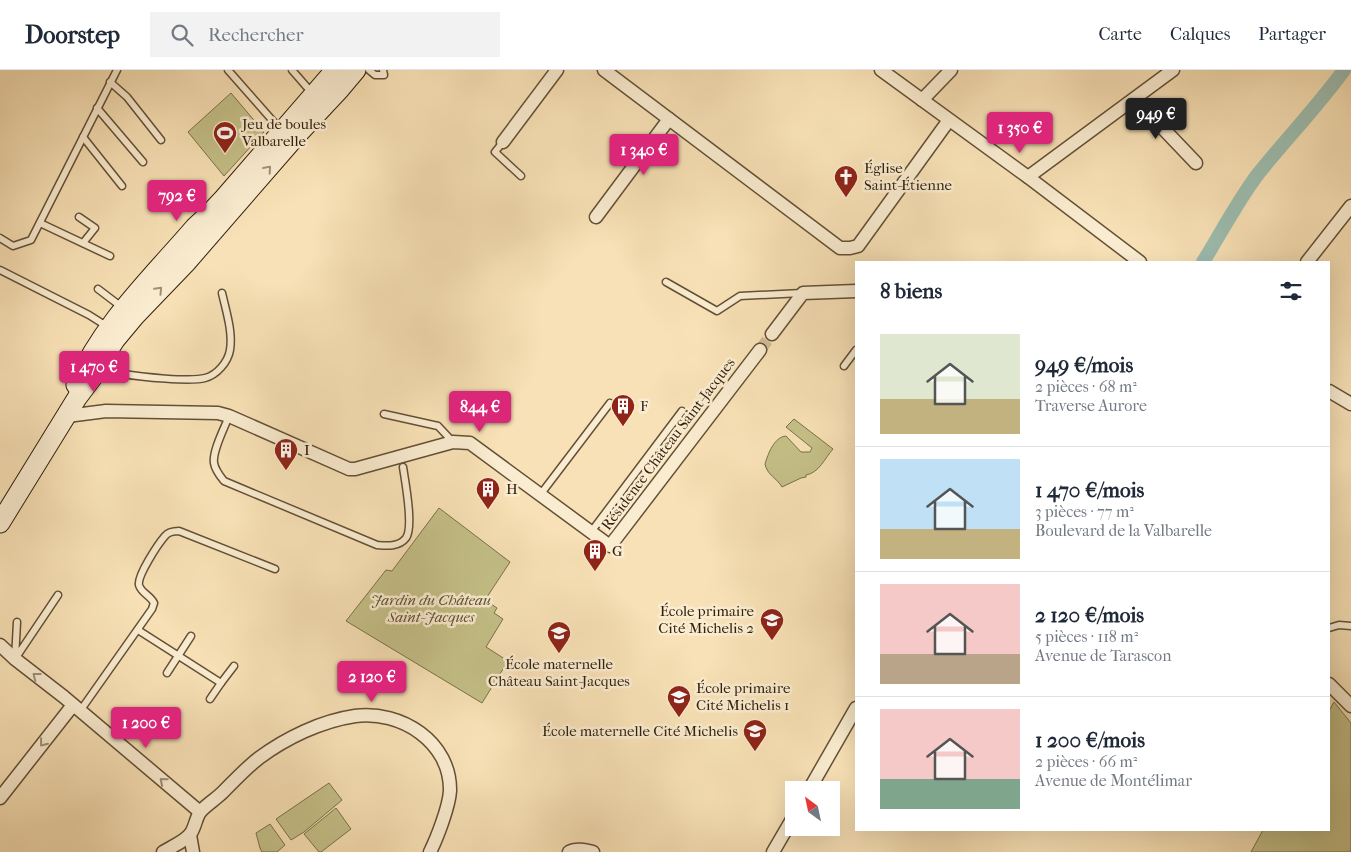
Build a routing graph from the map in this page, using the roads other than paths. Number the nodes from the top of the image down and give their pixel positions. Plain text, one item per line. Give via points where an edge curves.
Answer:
1 (117, 70) edge
2 (228, 70) edge
3 (292, 70) edge
4 (335, 70) edge
5 (356, 70) edge
6 (369, 70) edge
7 (383, 70) edge
8 (557, 70) edge
9 (604, 70) edge
10 (881, 70) edge
11 (951, 70) edge
12 (1173, 70) edge
13 (110, 82) junction
14 (313, 95) junction
15 (1136, 99) junction
16 (922, 100) junction
17 (97, 108) junction
18 (669, 119) junction
19 (949, 120) junction
20 (83, 137) junction
21 (286, 137) junction
22 (162, 140) dead end
23 (503, 142) joint
24 (143, 162) dead end
25 (1196, 163) dead end
26 (521, 176) dead end
27 (1028, 177) junction
28 (122, 186) dead end
29 (1351, 206) edge
30 (79, 217) dead end
31 (596, 217) dead end
32 (40, 223) junction
33 (0, 238) edge
34 (83, 243) junction
35 (110, 256) dead end
36 (1139, 261) edge
37 (1308, 261) edge
38 (0, 270) edge
39 (666, 282) dead end
40 (98, 289) dead end
41 (855, 290) edge
42 (222, 293) dead end
43 (803, 293) junction
44 (129, 312) junction
45 (109, 327) junction
46 (772, 334) tunnel mouth
47 (760, 350) tunnel mouth
48 (855, 351) edge
49 (101, 366) junction
50 (844, 366) dead end
51 (1330, 392) edge
52 (610, 403) dead end
53 (1351, 404) edge
54 (73, 405) junction
55 (682, 411) dead end
56 (384, 414) dead end
57 (229, 416) junction
58 (453, 442) junction
59 (403, 467) dead end
60 (540, 495) junction
61 (0, 523) edge
62 (591, 532) junction
63 (275, 569) dead end
64 (58, 595) dead end
65 (17, 622) dead end
66 (1351, 626) edge
67 (1330, 628) edge
68 (138, 630) junction
69 (191, 636) dead end
70 (0, 645) edge
71 (178, 655) junction
72 (15, 659) junction
73 (234, 666) dead end
74 (167, 673) dead end
75 (221, 683) junction
76 (1330, 685) edge
77 (210, 698) dead end
78 (1351, 706) edge
79 (77, 708) junction
80 (855, 710) edge
81 (814, 781) edge
82 (0, 798) edge
83 (200, 812) junction
84 (785, 831) edge
85 (190, 835) junction
86 (163, 852) edge
87 (193, 852) edge
88 (430, 852) edge
89 (569, 852) edge
90 (593, 852) edge
91 (773, 852) edge

1 - 13 lane
2 - 21 lane
3 - 14 lane
4 - 14 street
5 - 21 street via 340,89
6 - 7 lane via 375,75 384,74
8 - 23 street
9 - 18 street
10 - 16 street
11 - 16 street
12 - 15 street
13 - 17 lane
13 - 22 lane via 127,97
14 - 21 street
15 - 25 street
15 - 27 street
16 - 19 street
17 - 20 lane
17 - 24 lane
18 - 19 street via 840,248 858,246
18 - 31 street
19 - 27 street
20 - 28 lane
20 - 32 lane
21 - 44 street via 195,226
23 - 26 lane via 495,152
27 - 36 street
29 - 37 street
30 - 34 lane via 95,228
32 - 33 lane via 31,240 13,246
32 - 34 lane
34 - 35 lane
38 - 45 lane
39 - 43 lane via 717,311 740,296
40 - 44 lane
41 - 43 street
42 - 49 lane via 230,351 218,372 194,380 124,374
43 - 46 street
44 - 45 street
44 - 49 street
45 - 54 street via 82,372
47 - 62 street, Résidence Château Saint-Jacques via 610,546
48 - 50 lane
49 - 54 street
51 - 53 street
52 - 60 lane
54 - 57 street, Résidence Château Saint-Jacques via 106,411 218,413
54 - 61 street
55 - 62 lane
56 - 58 lane via 438,426
57 - 58 street, Résidence Château Saint-Jacques via 349,469
57 - 59 lane via 214,462 224,481 376,545 398,544 406,537 409,527
58 - 60 street, Résidence Château Saint-Jacques via 470,443
60 - 62 street, Résidence Château Saint-Jacques
63 - 68 lane via 179,531 165,535 138,582 154,603
64 - 72 lane
65 - 72 lane
66 - 67 lane
68 - 71 lane
68 - 79 lane
69 - 71 lane
70 - 72 street
71 - 74 lane
71 - 75 lane
79 -> 72 street
73 - 75 lane
75 - 77 lane
76 - 78 street
79 -> 82 street
83 -> 79 street
80 - 81 street
83 - 85 street
83 - 88 street via 257,759 284,741 336,720 357,716 385,717 406,723 424,735 436,748 448,775 450,792
84 - 91 street
85 - 86 street
85 - 87 street
89 - 90 street

